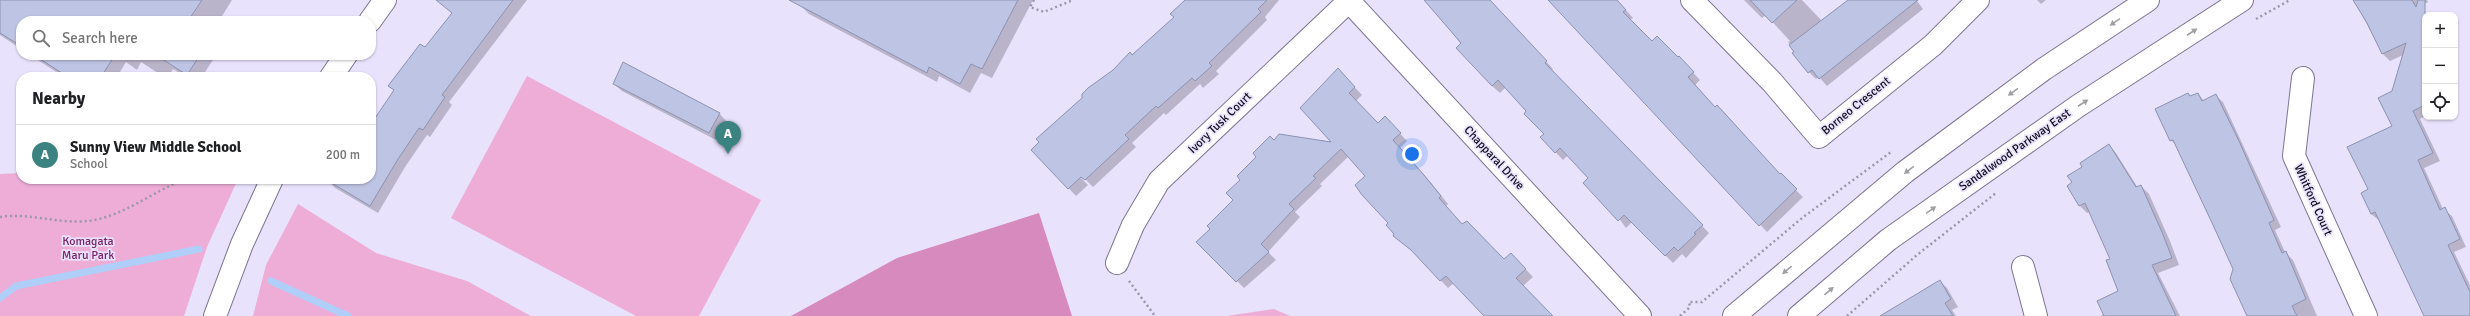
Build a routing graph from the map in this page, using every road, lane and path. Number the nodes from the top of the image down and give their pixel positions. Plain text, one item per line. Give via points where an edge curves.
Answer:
1 (385, 0) edge
2 (1034, 0) edge
3 (1073, 0) edge
4 (1349, 0) edge
5 (1692, 0) edge
6 (1978, 0) edge
7 (2148, 0) edge
8 (2242, 0) edge
9 (2290, 0) edge
10 (374, 16) edge
11 (2253, 22) dead end
12 (343, 60) edge
13 (334, 72) edge
14 (2303, 78) dead end
15 (170, 184) edge
16 (270, 184) edge
17 (1998, 192) dead end
18 (0, 217) edge
19 (1117, 263) joint
20 (2023, 266) dead end
21 (1690, 307) dead end
22 (215, 316) edge
23 (1155, 316) edge
24 (1640, 316) edge
25 (1680, 316) edge
26 (1734, 316) edge
27 (1799, 316) edge
28 (1847, 316) edge
29 (2036, 316) edge
30 (2366, 316) edge

1 - 10 street
2 - 3 path via 1030,7 1044,12
4 - 19 street, Ivory Tusk Court via 1159,182 1133,225
4 - 24 street, Chapparal Drive
5 - 6 street, Borneo Crescent via 1772,82 1819,137 1933,45
7 -> 26 street via 2044,69 1905,172
27 -> 8 street, Sandalwood Parkway East via 1888,240 2078,106
9 - 11 path
12 - 13 street
14 - 30 street, Whitford Court via 2294,156
15 - 18 path via 141,202 95,220 62,222 37,217
16 - 22 street via 242,244
17 - 28 path via 1917,255
19 - 23 path
20 - 29 street
21 - 25 path

